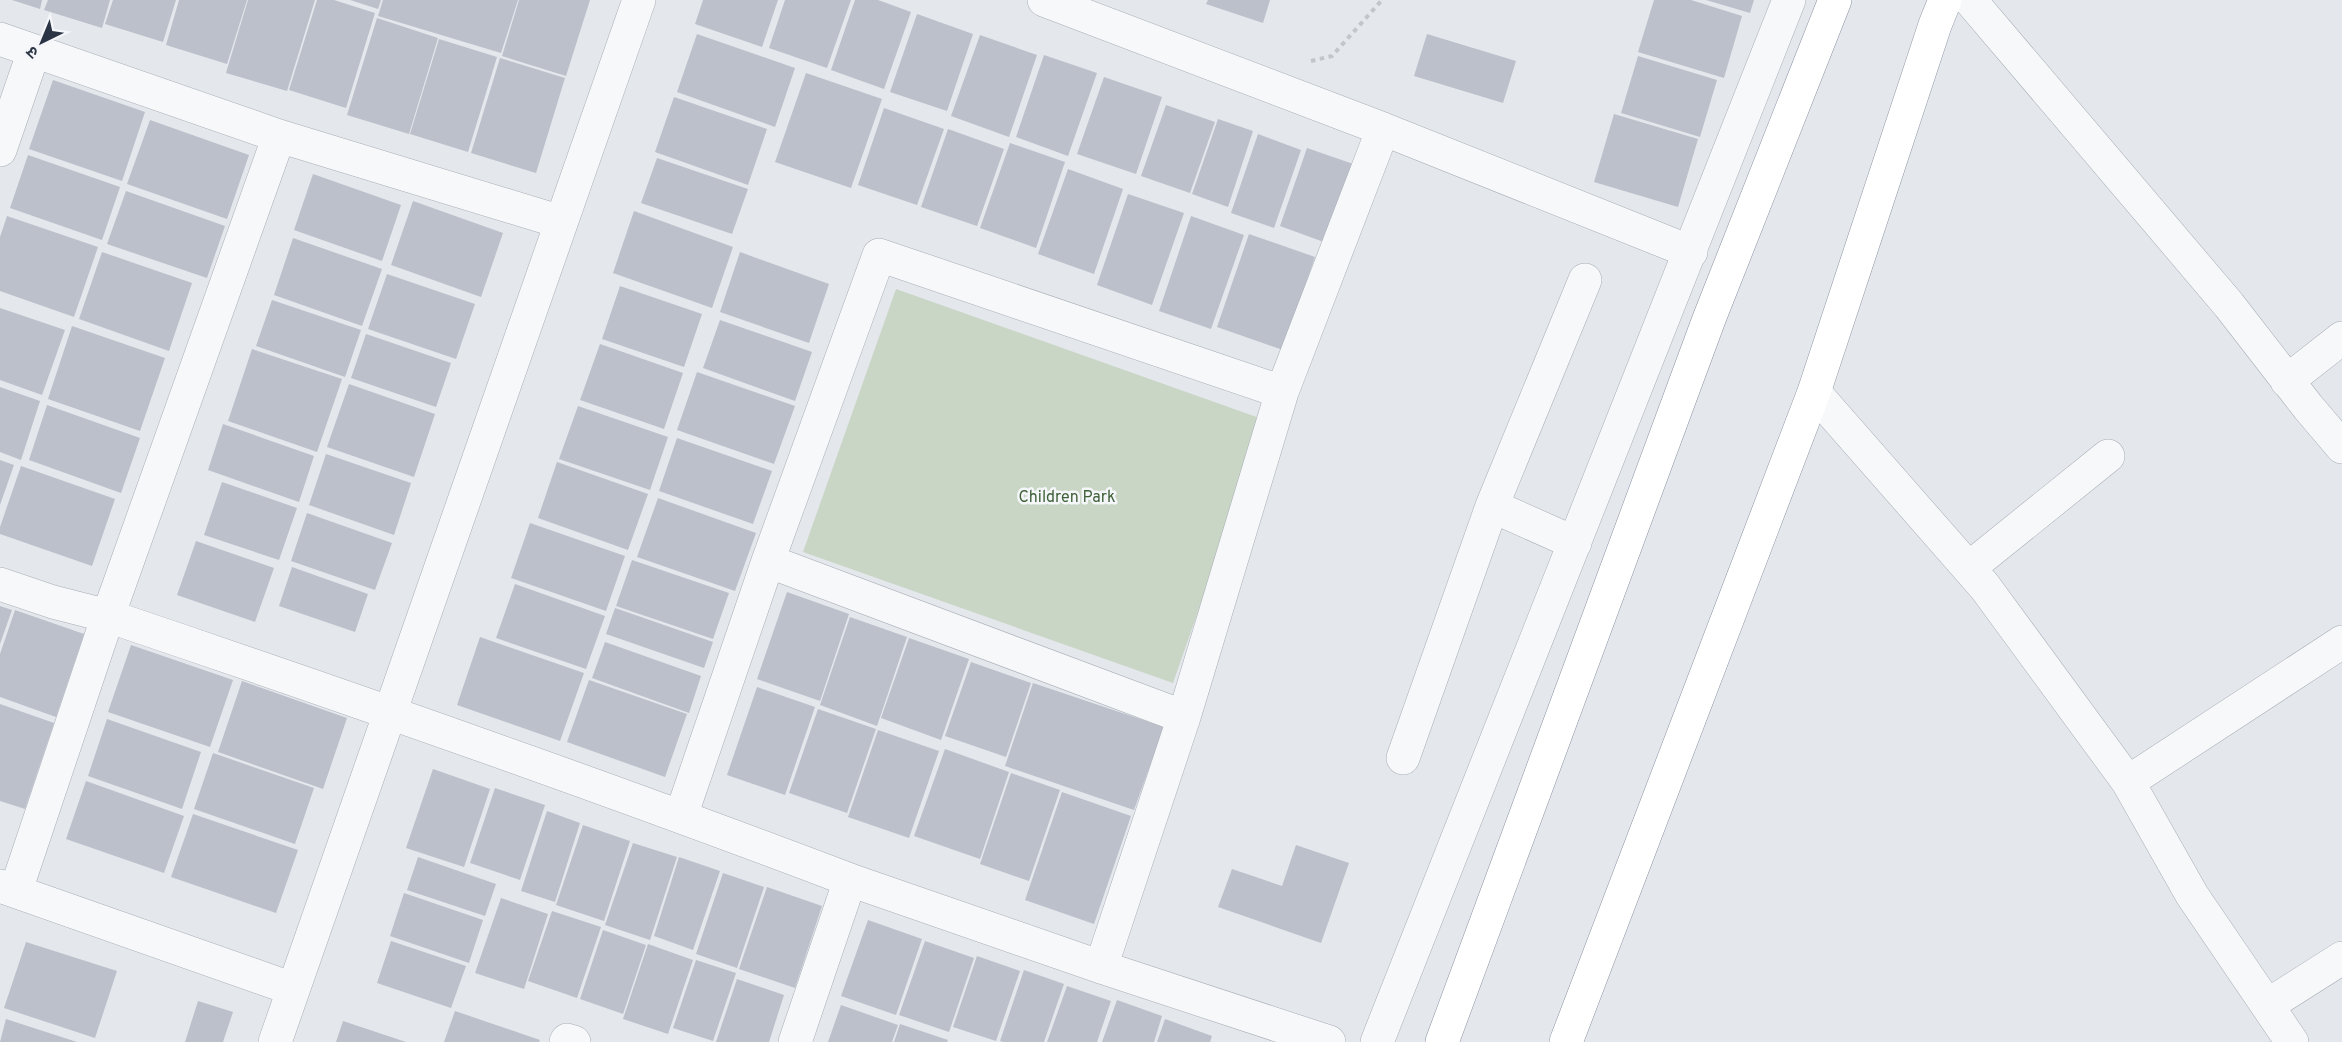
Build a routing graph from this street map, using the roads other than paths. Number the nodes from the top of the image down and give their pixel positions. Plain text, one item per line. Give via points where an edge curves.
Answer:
1 (639, 0) edge
2 (1044, 0) edge
3 (1789, 0) edge
4 (1835, 0) edge
5 (1945, 0) edge
6 (1970, 0) edge
7 (0, 39) edge
8 (34, 51) junction
9 (1383, 129) junction
10 (279, 135) junction
11 (0, 150) edge
12 (561, 222) junction
13 (1691, 252) junction
14 (1585, 280) dead end
15 (2342, 338) edge
16 (2288, 381) junction
17 (1282, 392) junction
18 (1814, 392) junction
19 (2342, 447) edge
20 (2108, 456) dead end
21 (1491, 506) junction
22 (1575, 543) junction
23 (768, 561) junction
24 (1969, 568) junction
25 (0, 584) edge
26 (108, 616) junction
27 (2342, 642) edge
28 (391, 711) junction
29 (1184, 717) junction
30 (1403, 758) dead end
31 (2128, 783) junction
32 (681, 816) junction
33 (850, 880) junction
34 (8, 888) edge
35 (2342, 958) edge
36 (1101, 967) junction
37 (292, 989) junction
38 (2268, 1005) junction
39 (275, 1042) edge
40 (566, 1042) edge
41 (574, 1042) edge
42 (795, 1042) edge
43 (1329, 1042) edge
44 (1377, 1042) edge
45 (1442, 1042) edge
46 (1566, 1042) edge
47 (2292, 1042) edge

1 - 12 street
2 - 9 street
3 - 13 street
4 - 45 highway via 1709,319
5 - 18 highway
6 - 16 street via 2229,305
7 - 8 street
8 - 10 street
8 - 11 street
9 - 13 street
9 - 17 street
10 - 12 street
10 - 26 street
12 - 28 street
13 - 22 street
14 - 21 street
15 - 16 street
16 - 19 street
17 - 23 street via 879,255
17 - 29 street
18 - 24 street
18 - 46 highway
20 - 24 street
21 - 22 street
21 - 30 street
22 - 44 street
23 - 29 street
23 - 32 street
24 - 31 street
25 - 26 street
26 - 28 street
26 - 34 street
27 - 31 street
28 - 32 street
28 - 37 street
29 - 36 street
31 - 38 street via 2192,896
32 - 33 street
33 - 36 street
33 - 42 street
34 - 37 street
35 - 38 street
36 - 43 street
37 - 39 street
38 - 47 street
40 - 41 street

